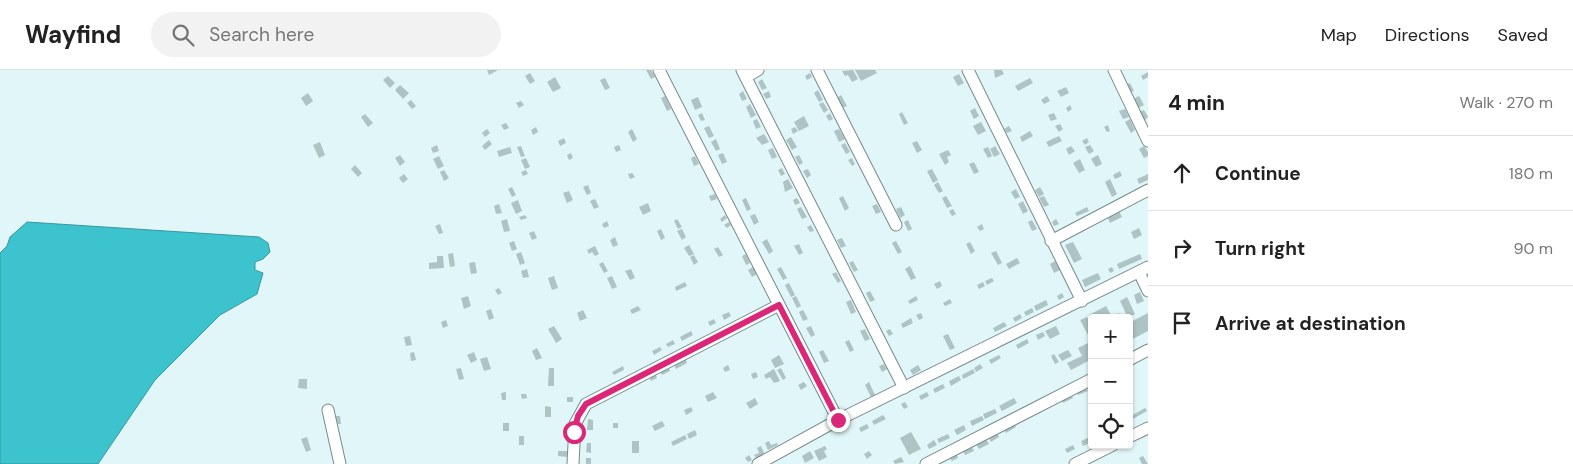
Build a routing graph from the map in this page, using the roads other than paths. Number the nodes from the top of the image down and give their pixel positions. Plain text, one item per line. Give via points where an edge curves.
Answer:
1 (659, 70) edge
2 (758, 70) edge
3 (817, 70) edge
4 (968, 70) edge
5 (1114, 70) edge
6 (744, 73) edge
7 (1148, 141) edge
8 (1148, 190) edge
9 (896, 225) dead end
10 (1051, 241) junction
11 (1144, 270) edge
12 (1148, 291) edge
13 (1082, 300) junction
14 (779, 305) junction
15 (1148, 350) edge
16 (1131, 359) edge
17 (1088, 381) edge
18 (904, 388) junction
19 (328, 410) dead end
20 (838, 420) junction
21 (1148, 428) edge
22 (1133, 436) edge
23 (1105, 449) edge
24 (340, 464) edge
25 (573, 464) edge
26 (758, 464) edge
27 (926, 464) edge
28 (1075, 464) edge

1 - 14 street
2 - 6 street
3 - 9 street
4 - 10 street
5 - 7 street
6 - 18 street
8 - 10 street
10 - 13 street
11 - 12 street
11 - 13 street
13 - 18 street
14 - 20 street
14 - 25 street via 586,404 575,424
15 - 16 street
17 - 27 street
18 - 20 street
19 - 24 street
20 - 26 street
21 - 22 street
23 - 28 street

